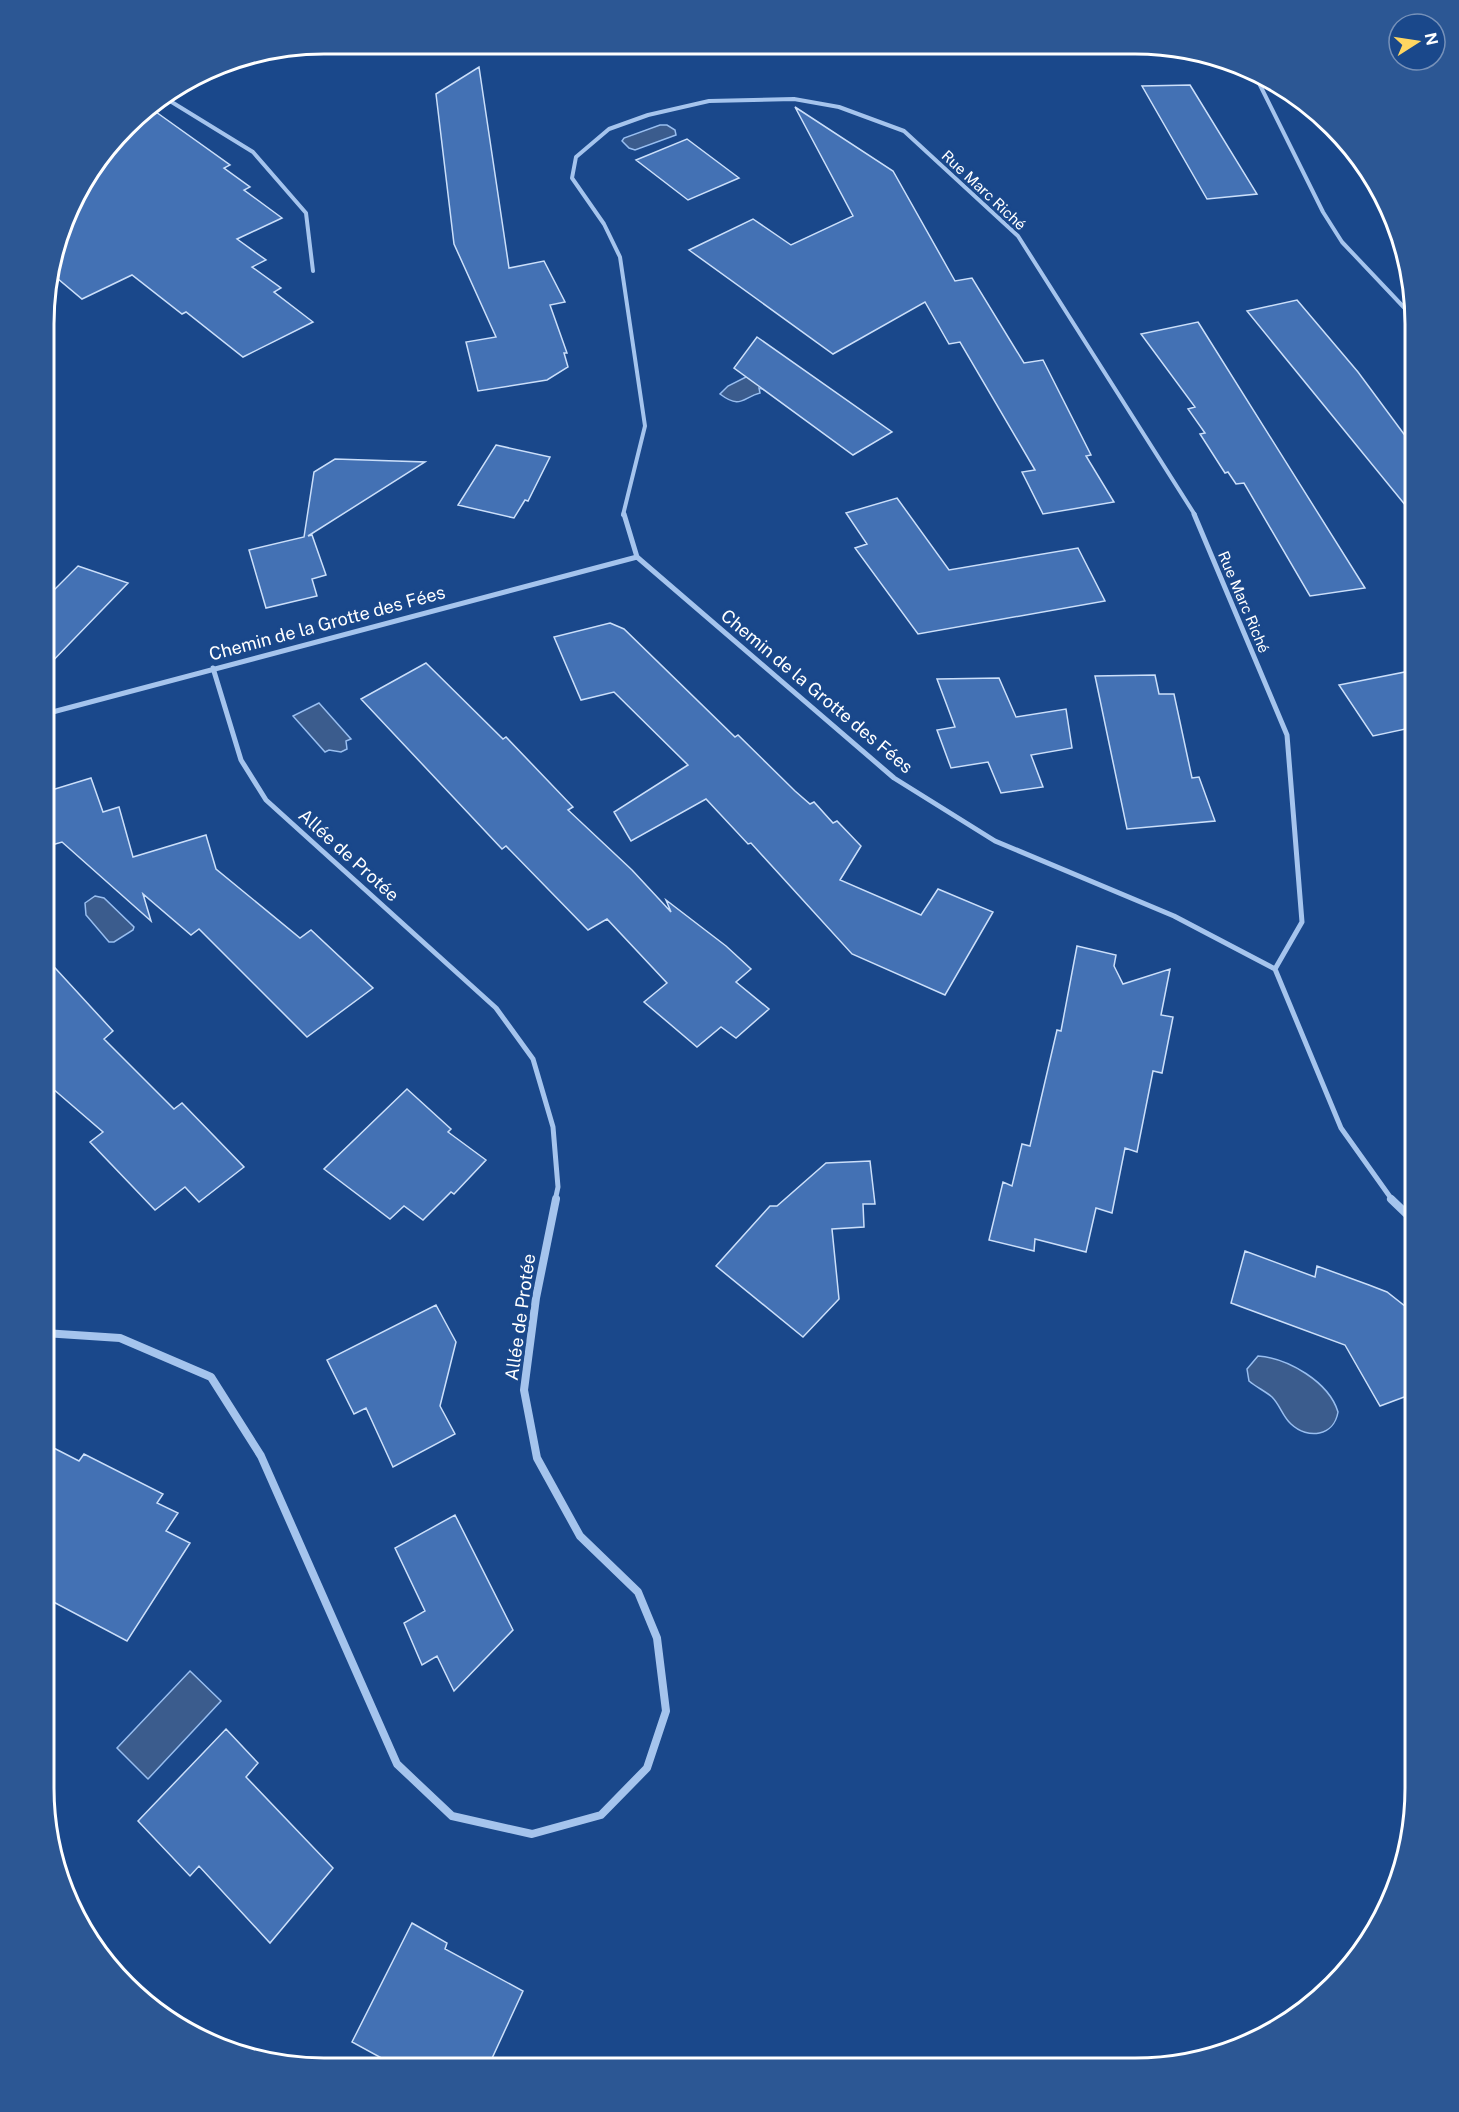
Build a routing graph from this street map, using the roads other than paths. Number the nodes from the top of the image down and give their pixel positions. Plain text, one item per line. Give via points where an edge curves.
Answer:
1 (1260, 85) edge
2 (171, 102) edge
3 (313, 271) dead end
4 (1404, 307) edge
5 (637, 557) junction
6 (213, 668) junction
7 (54, 712) edge
8 (1275, 969) junction
9 (1405, 1212) edge
10 (54, 1334) edge

1 - 4 street via 1342,242
2 - 3 street via 253,152 306,213
5 - 6 street, Chemin de la Grotte des Fées
5 - 8 street, Chemin de la Grotte des Fées via 894,778 995,841 1174,916
5 - 8 street, Rue Marc Riché via 623,517 645,426 620,256 604,224 572,178 576,157 609,129 709,101 794,99 839,108 904,131 1018,236 1197,519 1287,735 1302,922
6 - 7 street, Chemin de la Grotte des Fées
6 - 10 street, Allée de Protée via 241,760 266,800 496,1008 533,1059 553,1127 558,1187 536,1298 524,1390 537,1458 580,1536 638,1592 657,1638 666,1711 647,1768 601,1815 532,1834 452,1816 397,1764 261,1456 211,1377 120,1338
8 - 9 street via 1341,1128 1390,1198

